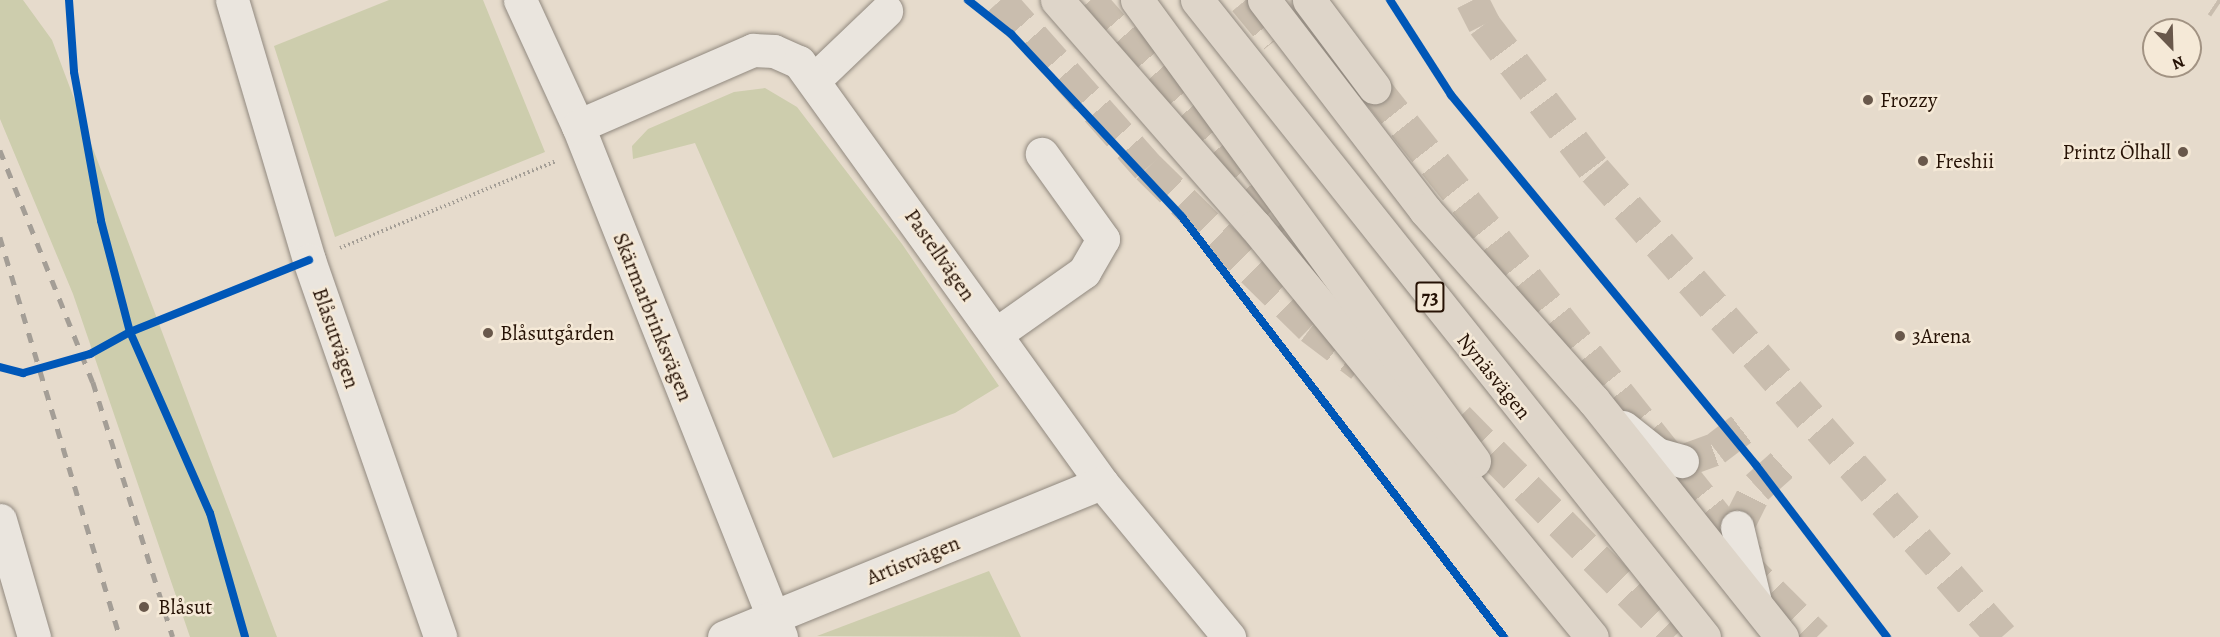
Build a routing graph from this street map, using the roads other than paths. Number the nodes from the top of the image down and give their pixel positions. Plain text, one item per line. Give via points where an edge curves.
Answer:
1 (232, 0) edge
2 (520, 0) edge
3 (1057, 0) edge
4 (1137, 0) edge
5 (1197, 0) edge
6 (1264, 0) edge
7 (1309, 0) edge
8 (886, 11) dead end
9 (814, 80) junction
10 (1374, 87) tunnel mouth
11 (582, 138) junction
12 (1042, 154) dead end
13 (996, 334) junction
14 (1594, 401) junction
15 (1683, 461) tunnel mouth
16 (1102, 483) junction
17 (0, 520) edge
18 (1737, 527) tunnel mouth
19 (1669, 588) junction
20 (1755, 604) junction
21 (777, 627) edge
22 (34, 637) edge
23 (440, 637) edge
24 (724, 637) edge
25 (1229, 637) edge
26 (1592, 637) edge
27 (1601, 637) edge
28 (1704, 637) edge
29 (1720, 637) edge
30 (1782, 637) edge

1 - 23 street, Blåsutvägen via 309,260
2 - 11 street, Skärmarbrinksvägen
3 - 26 highway via 1255,226
4 - 27 highway
5 - 19 highway, Nynäsvägen / 73 via 1419,284
6 - 14 highway via 1425,210
7 - 10 highway
8 - 9 street
9 - 11 street, Pastellvägen via 799,62 774,51 753,50
9 - 13 street, Pastellvägen
11 - 21 street, Skärmarbrinksvägen
12 - 13 street via 1103,239 1084,272
13 - 16 street, Pastellvägen
14 - 15 street via 1657,454
14 - 20 highway
16 - 21 street, Artistvägen
16 - 25 street, Pastellvägen
17 - 22 street
18 - 20 street
19 - 28 highway, Nynäsvägen / 73
19 - 29 highway
20 - 30 highway
21 - 24 street, Artistvägen

